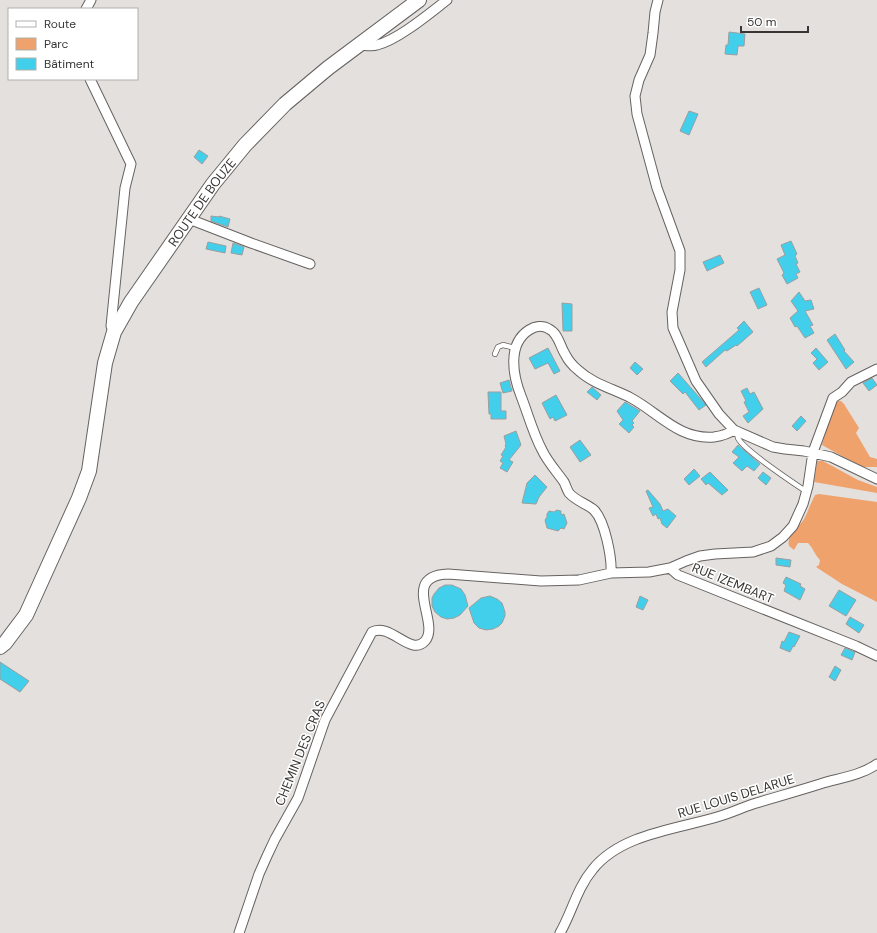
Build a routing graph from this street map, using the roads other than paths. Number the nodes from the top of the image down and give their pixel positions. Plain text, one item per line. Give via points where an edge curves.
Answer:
1 (418, 0) edge
2 (448, 0) edge
3 (658, 0) edge
4 (359, 45) junction
5 (90, 80) edge
6 (189, 219) junction
7 (310, 264) dead end
8 (114, 332) junction
9 (515, 348) junction
10 (495, 354) dead end
11 (877, 369) edge
12 (736, 431) junction
13 (812, 452) junction
14 (877, 478) edge
15 (807, 492) junction
16 (670, 568) junction
17 (611, 573) junction
18 (0, 646) edge
19 (877, 656) edge
20 (877, 764) edge
21 (239, 933) edge
22 (560, 933) edge

1 - 4 main road, ROUTE DE BOUZE
2 - 4 street via 392,39 377,46
3 - 12 street via 650,55 636,89 636,108 657,188 680,251 672,312 673,328 696,381 719,414
4 - 6 main road, ROUTE DE BOUZE via 285,104 245,145
5 - 8 street via 131,164 125,188 111,326
6 - 7 street
6 - 8 main road, ROUTE DE BOUZE via 131,302
8 - 18 main road, ROUTE DE BOUZE via 102,377 89,471 26,615
9 - 10 lane via 503,345 498,347
9 - 12 street via 530,329 540,326 548,328 556,335 568,359 583,375 635,400 667,423 699,437 718,437
9 - 17 street via 517,382 542,450 570,493 594,510 600,519 607,540
11 - 13 street via 851,382 833,398
12 - 13 street via 773,447
12 - 15 lane via 741,442 763,461
13 - 14 street via 831,457
13 - 15 street
15 - 16 street via 793,526 771,546 752,552 700,556
16 - 17 street via 649,572
16 - 19 street, RUE IZEMBART via 678,575
17 - 21 street, CHEMIN DES CRAS via 579,580 518,580 438,575 430,579 424,590 429,630 422,644 415,645 382,630 372,632 320,730 298,798 259,874
20 - 22 street, RUE LOUIS DELARUE via 854,775 790,792 732,813 660,831 626,844 593,868 575,898

